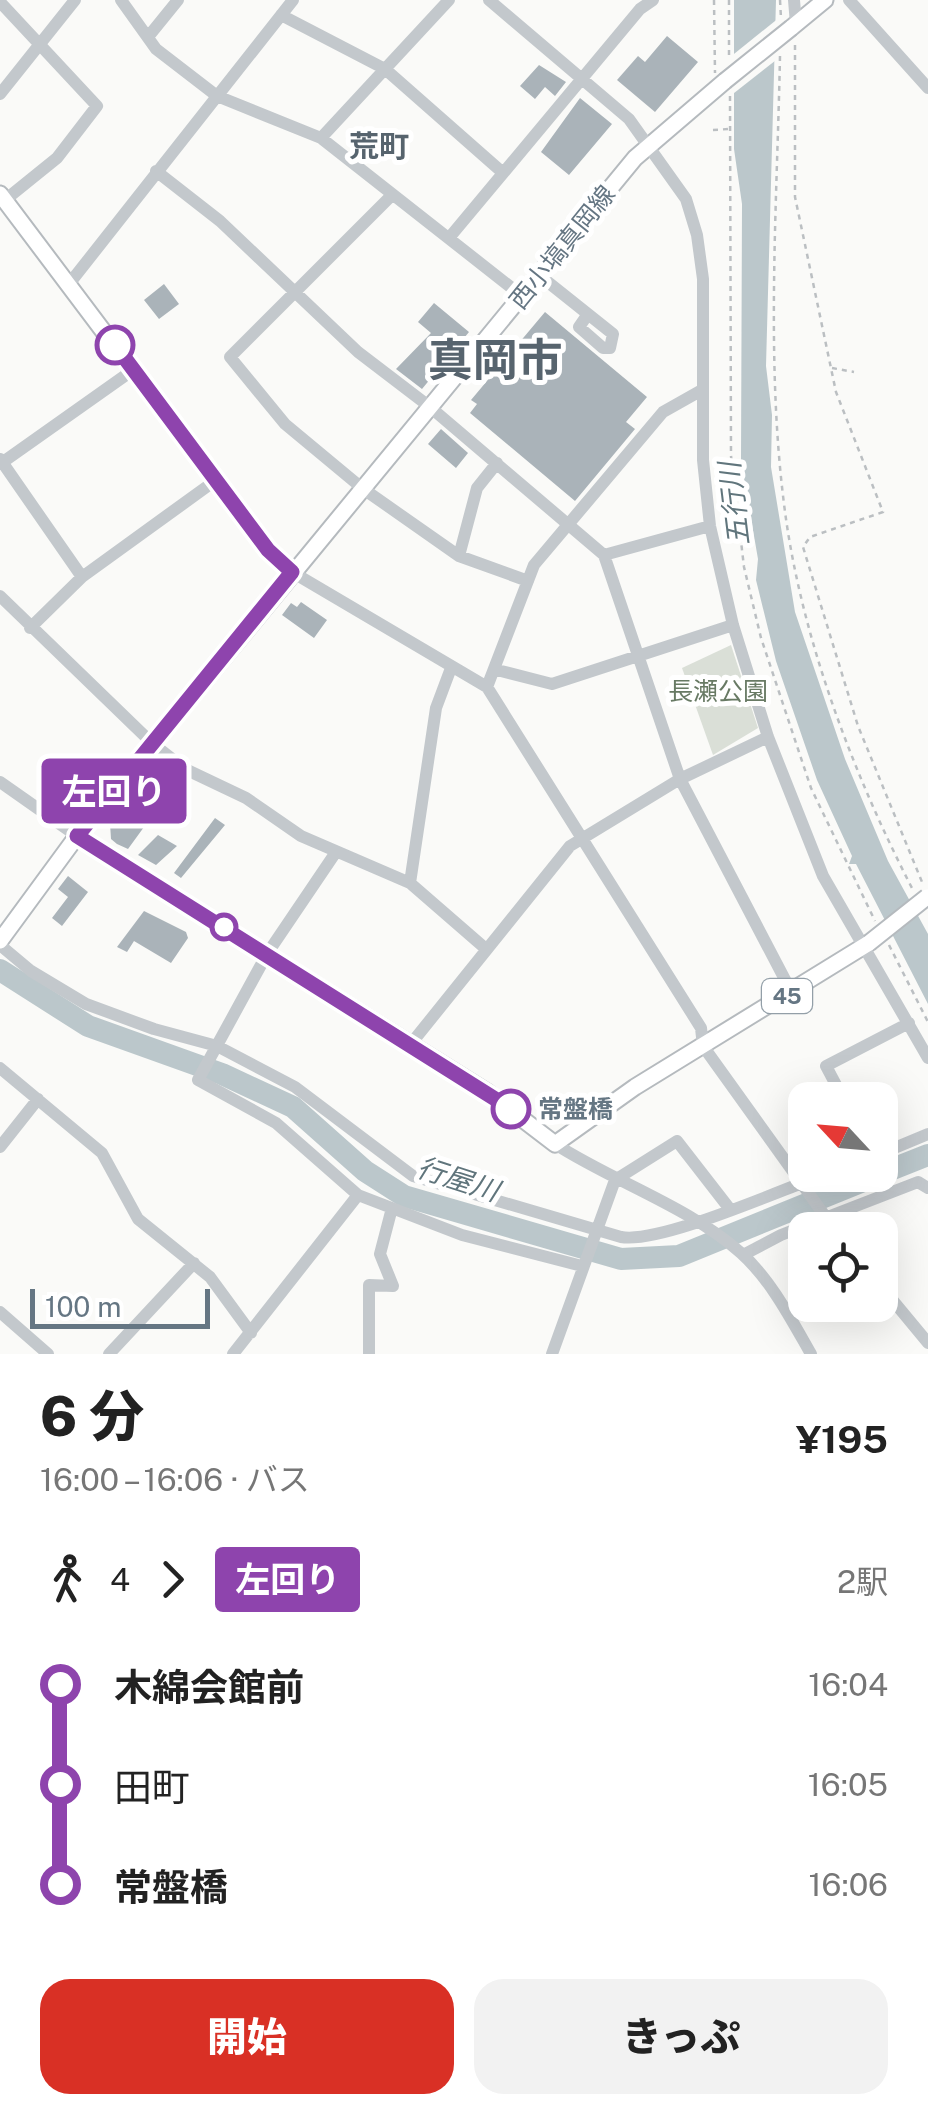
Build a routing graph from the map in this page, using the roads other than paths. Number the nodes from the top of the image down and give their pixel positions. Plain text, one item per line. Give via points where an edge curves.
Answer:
1 (75, 0) edge
2 (121, 0) edge
3 (178, 0) edge
4 (293, 0) edge
5 (449, 0) edge
6 (489, 0) edge
7 (653, 0) edge
8 (794, 0) edge
9 (825, 0) edge
10 (848, 0) edge
11 (0, 2) edge
12 (635, 4) edge
13 (281, 15) junction
14 (790, 30) junction
15 (148, 38) junction
16 (39, 42) junction
17 (385, 70) junction
18 (582, 80) junction
19 (928, 88) edge
20 (0, 94) edge
21 (217, 96) junction
22 (321, 138) junction
23 (650, 144) junction
24 (156, 172) junction
25 (502, 172) junction
26 (392, 194) junction
27 (2, 197) edge
28 (449, 238) junction
29 (539, 274) junction
30 (69, 284) junction
31 (298, 293) junction
32 (522, 296) junction
33 (588, 314) dead end
34 (133, 370) junction
35 (702, 390) junction
36 (430, 407) junction
37 (1, 462) edge
38 (497, 464) junction
39 (216, 480) junction
40 (362, 488) junction
41 (569, 524) junction
42 (710, 526) junction
43 (460, 556) junction
44 (604, 556) junction
45 (292, 572) junction
46 (82, 577) junction
47 (528, 580) junction
48 (0, 596) edge
49 (733, 624) junction
50 (30, 628) junction
51 (638, 656) junction
52 (451, 668) junction
53 (497, 670) junction
54 (487, 687) junction
55 (768, 736) junction
56 (153, 744) junction
57 (680, 779) junction
58 (0, 782) edge
59 (77, 836) junction
60 (583, 838) junction
61 (336, 852) junction
62 (410, 883) junction
63 (923, 892) edge
64 (0, 943) edge
65 (866, 946) junction
66 (486, 949) junction
67 (268, 954) junction
68 (792, 993) junction
69 (909, 1023) junction
70 (410, 1045) junction
71 (703, 1046) junction
72 (216, 1048) junction
73 (928, 1058) edge
74 (0, 1068) edge
75 (834, 1082) edge
76 (38, 1099) junction
77 (928, 1134) edge
78 (555, 1144) junction
79 (898, 1146) edge
80 (0, 1147) edge
81 (788, 1170) edge
82 (615, 1180) junction
83 (928, 1188) edge
84 (788, 1191) edge
85 (804, 1192) edge
86 (358, 1195) junction
87 (392, 1208) junction
88 (730, 1208) junction
89 (820, 1212) edge
90 (831, 1212) edge
91 (700, 1225) junction
92 (788, 1230) edge
93 (596, 1231) junction
94 (739, 1251) junction
95 (194, 1263) junction
96 (583, 1264) junction
97 (898, 1306) edge
98 (0, 1312) edge
99 (251, 1332) junction
100 (928, 1343) edge
101 (48, 1354) edge
102 (109, 1354) edge
103 (234, 1354) edge
104 (368, 1354) edge
105 (552, 1354) edge
106 (811, 1354) edge

1 - 16 street
2 - 15 street
3 - 15 street
4 - 13 street
5 - 17 street
6 - 18 street
7 - 12 street
8 - 14 street
9 - 14 main road, 西小塙真岡線
10 - 19 street
11 - 16 street
12 - 18 street
13 - 17 street
13 - 21 street
14 - 23 main road, 西小塙真岡線, bridge
15 - 21 street
16 - 20 street
16 - 27 street via 97,106 57,158
17 - 22 street
17 - 25 street
18 - 23 street
18 - 25 street
21 - 22 street
21 - 24 street
22 - 26 street
23 - 29 main road, 西小塙真岡線
23 - 35 street via 686,199 697,235
24 - 30 street
24 - 31 street
25 - 28 street
26 - 28 street
26 - 31 street
27 - 30 main road
28 - 32 street
29 - 32 main road, 西小塙真岡線
29 - 33 street
30 - 34 main road
31 - 36 street via 358,352
31 - 40 street via 230,357 285,424
32 - 36 main road, 西小塙真岡線
34 - 37 street
34 - 39 main road
35 - 41 street via 663,412
35 - 42 street
36 - 38 street
36 - 40 main road, 西小塙真岡線
37 - 46 street
38 - 41 street
38 - 43 street via 477,488
39 - 45 main road
39 - 46 street
40 - 43 street
40 - 45 main road, 西小塙真岡線
41 - 44 street
41 - 47 street
42 - 44 street
42 - 49 street
43 - 47 street
44 - 51 street
45 - 52 street
45 - 56 main road, 西小塙真岡線
46 - 50 street
47 - 53 street
48 - 50 street
49 - 51 street
49 - 55 street
50 - 56 street
51 - 53 street via 552,684
51 - 57 street
52 - 54 street
52 - 62 street via 436,708
53 - 54 street
54 - 60 street
55 - 57 street
55 - 65 street via 823,876
56 - 59 main road, 西小塙真岡線
56 - 61 street via 194,775
57 - 60 street
57 - 68 street
58 - 59 street
59 - 64 main road, 西小塙真岡線
59 - 67 main road
60 - 66 street via 543,876
60 - 71 street via 702,1028
61 - 62 street
61 - 67 street
62 - 66 street
63 - 65 main road, 45, bridge
64 - 72 street via 31,972 86,1004
65 - 68 main road, 45
65 - 69 street
66 - 70 street
67 - 70 main road
67 - 72 street
68 - 71 main road, 45
69 - 73 street
69 - 75 street via 826,1066
70 - 78 main road
71 - 78 main road, 45
71 - 81 street
72 - 86 street via 200,1077 276,1123
72 - 93 street via 295,1087 413,1176
74 - 76 street
76 - 80 street
76 - 95 street via 102,1153 138,1219
77 - 79 street
78 - 82 street
82 - 88 street via 677,1141
82 - 91 street
82 - 93 street
83 - 90 street via 918,1182
84 - 88 street
85 - 89 street
86 - 87 street
86 - 99 street
87 - 96 street via 462,1235
87 - 104 street via 380,1254 392,1286 369,1285
88 - 91 street
91 - 93 street via 634,1239
91 - 94 street
92 - 94 street
93 - 96 street
94 - 106 street via 784,1306
95 - 99 street
95 - 102 street
96 - 105 street
97 - 100 street
98 - 101 street
99 - 103 street

